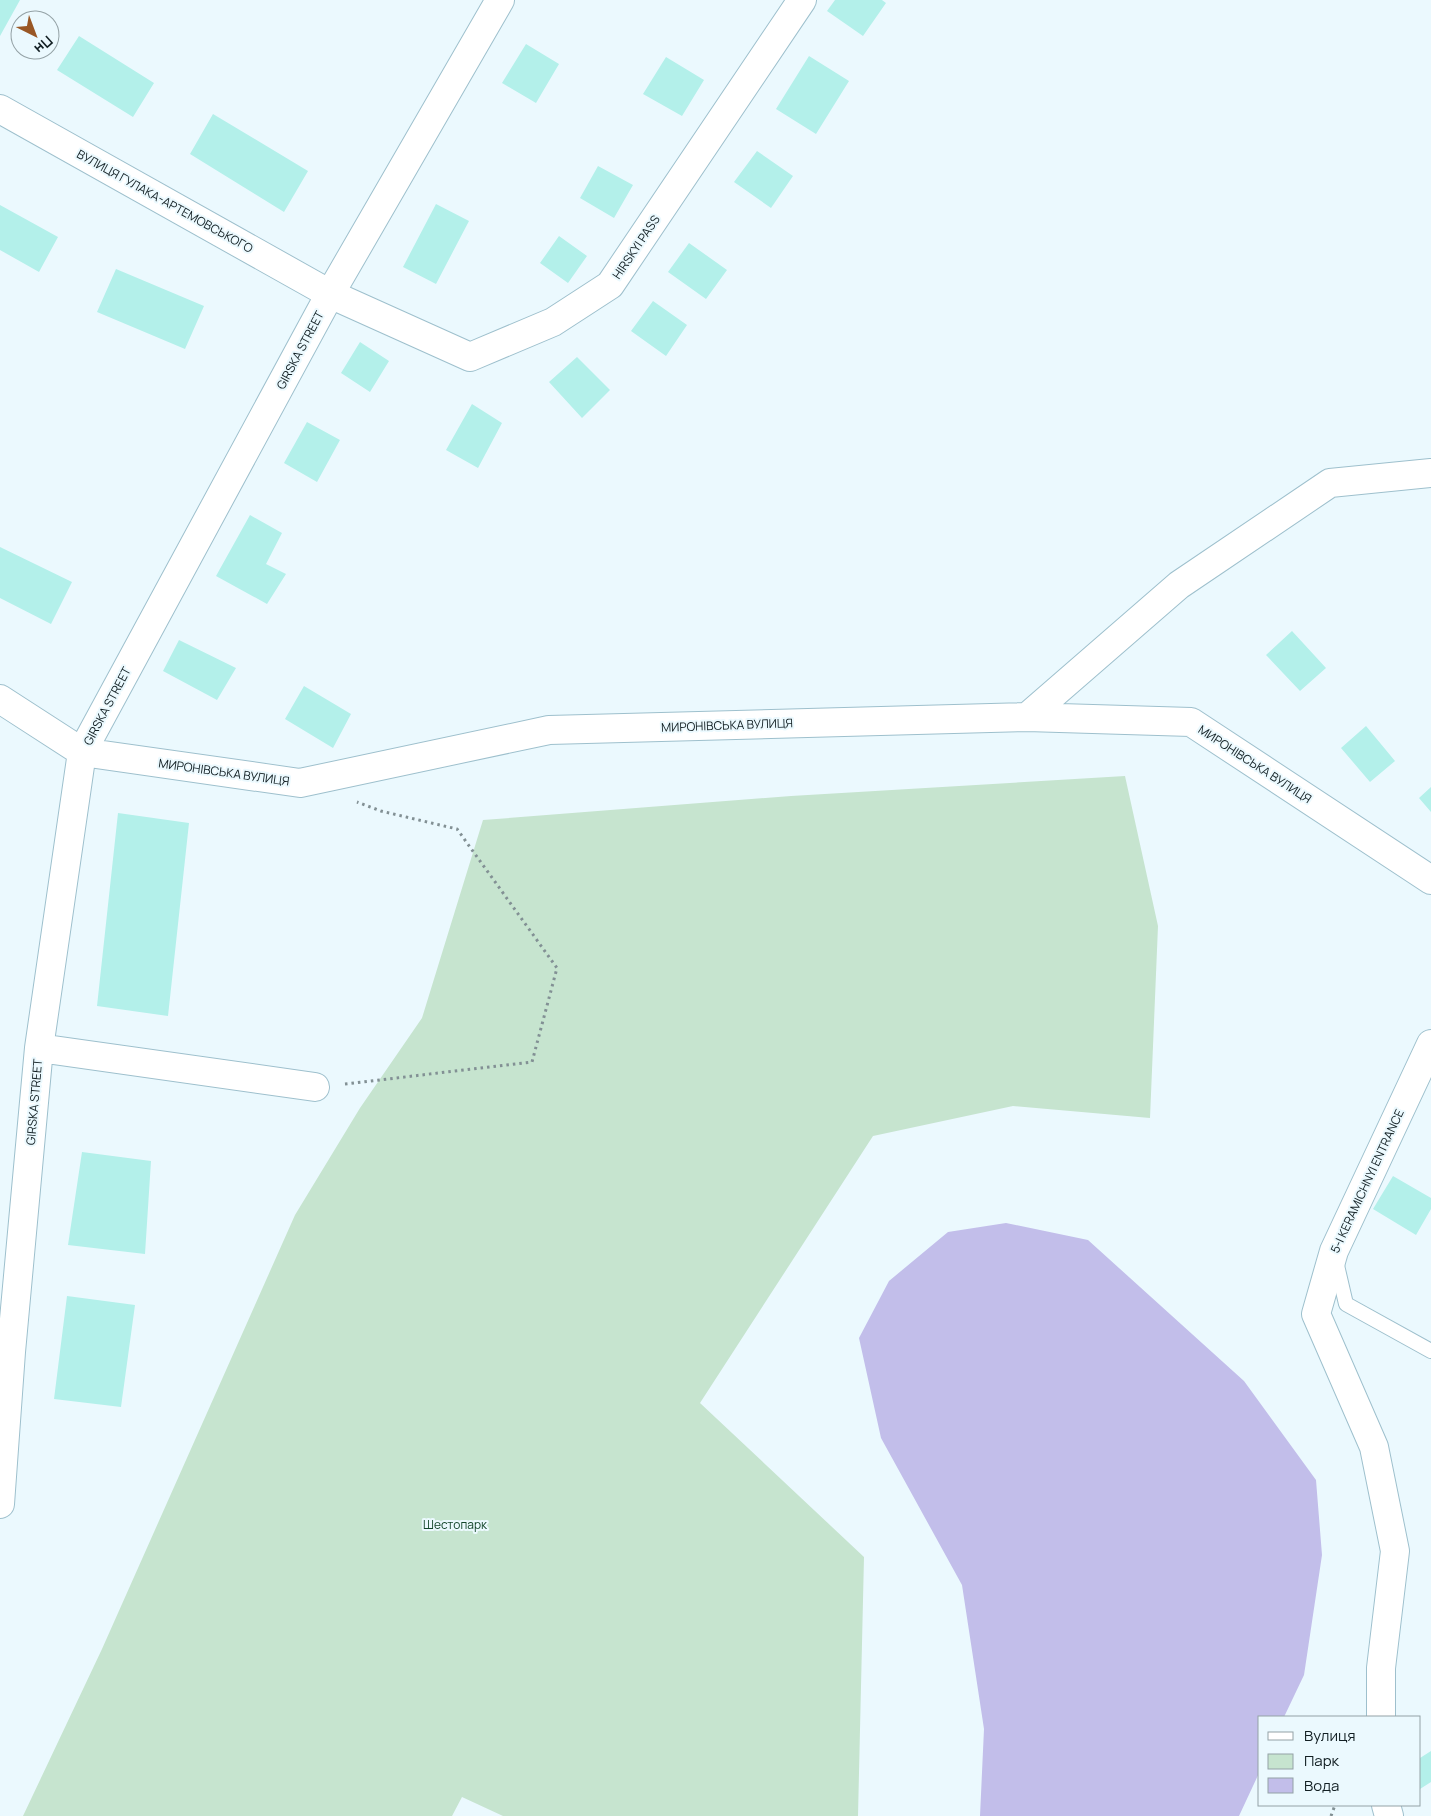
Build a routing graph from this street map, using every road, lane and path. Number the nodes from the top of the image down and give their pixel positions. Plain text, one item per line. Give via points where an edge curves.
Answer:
1 (500, 0) edge
2 (802, 0) edge
3 (0, 109) edge
4 (330, 294) junction
5 (1431, 473) edge
6 (0, 698) edge
7 (1026, 717) junction
8 (82, 752) junction
9 (354, 801) dead end
10 (1431, 880) edge
11 (1431, 1044) edge
12 (39, 1048) junction
13 (315, 1087) joint
14 (1334, 1251) junction
15 (6, 1349) edge
16 (1431, 1350) edge
17 (0, 1504) edge
18 (1381, 1716) edge

1 - 4 street, GIRSKA STREET
2 - 4 street, HIRSKYI PASS via 610,285 553,322 470,357
3 - 4 street, ВУЛИЦЯ ГУЛАКА-АРТЕМОВСЬКОГО
4 - 8 street, GIRSKA STREET
5 - 7 street via 1330,483 1179,585
6 - 8 street, МИРОНІВСЬКА ВУЛИЦЯ
7 - 8 street, МИРОНІВСЬКА ВУЛИЦЯ via 549,730 300,783
7 - 10 street, МИРОНІВСЬКА ВУЛИЦЯ via 1191,722
8 - 12 street, GIRSKA STREET
9 - 13 path via 381,811 457,829 556,968 532,1062
11 - 14 street, 5-I KERAMICHNYI ENTRANCE
12 - 13 street
12 - 15 street, GIRSKA STREET
14 - 16 lane via 1346,1304
14 - 18 street, 5-I KERAMICHNYI ENTRANCE via 1316,1314 1374,1447 1395,1551 1381,1668
15 - 17 street, GIRSKA STREET

